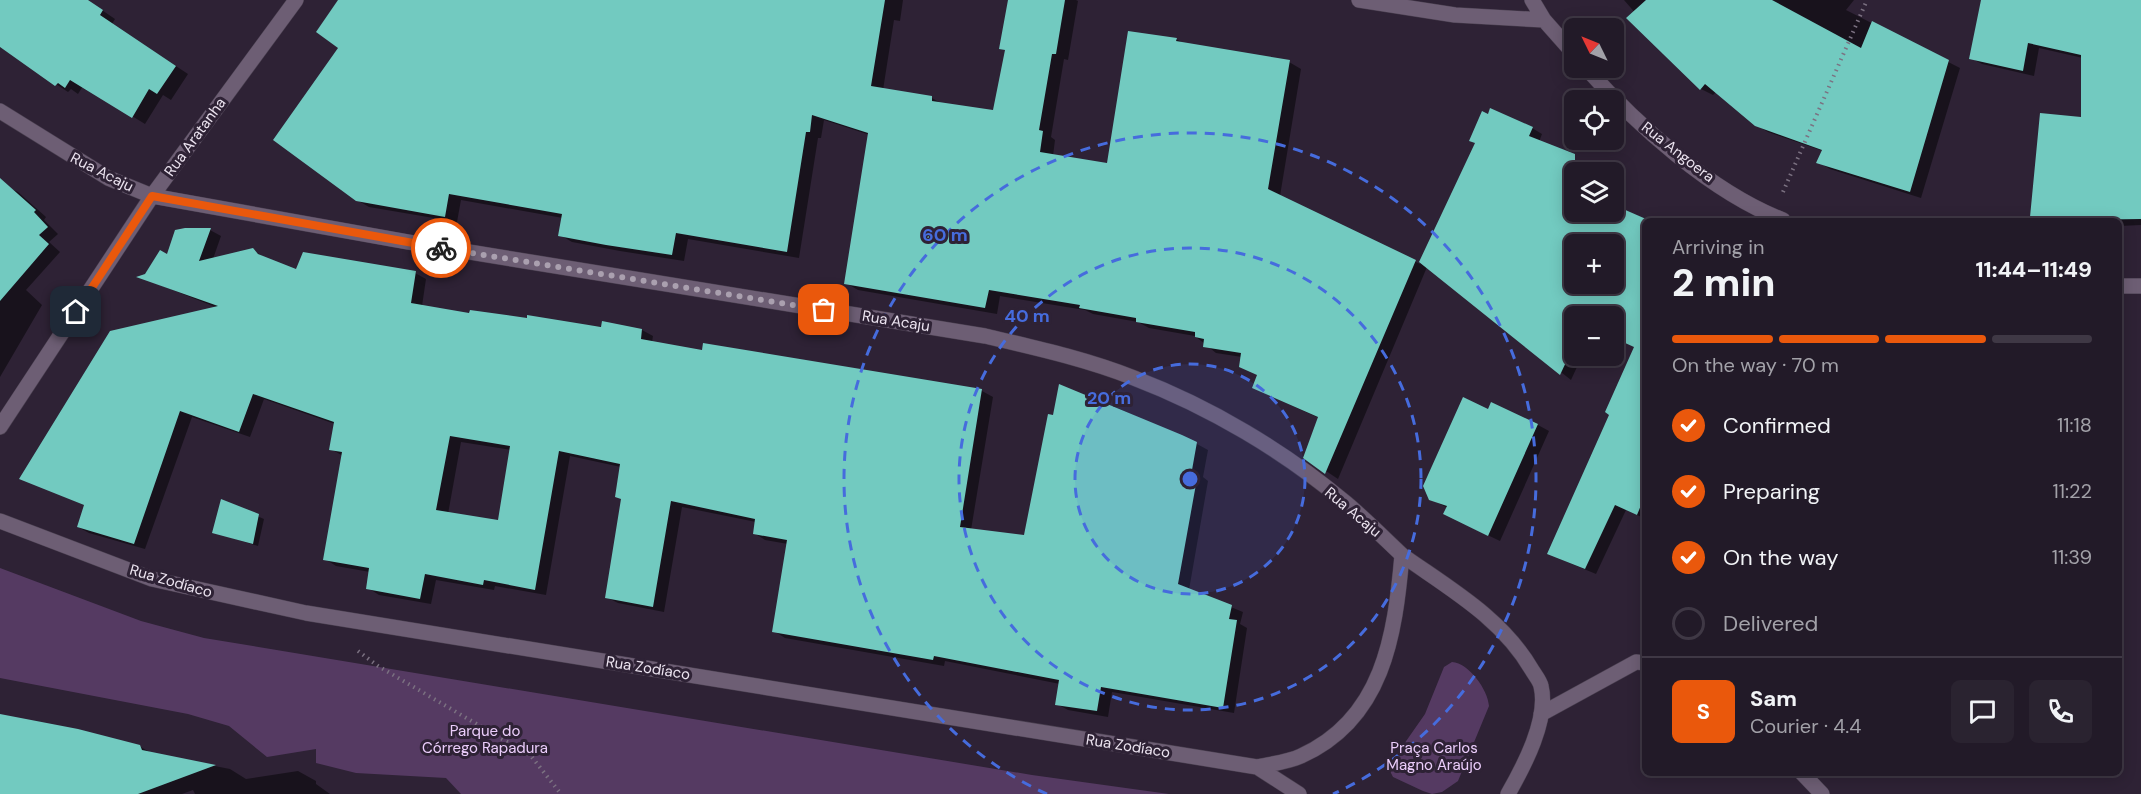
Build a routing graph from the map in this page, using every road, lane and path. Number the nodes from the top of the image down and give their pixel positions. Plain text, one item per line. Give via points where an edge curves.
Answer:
1 (296, 0) edge
2 (1359, 0) edge
3 (1532, 0) edge
4 (1867, 0) edge
5 (1544, 20) junction
6 (1564, 43) edge
7 (1596, 78) edge
8 (0, 111) edge
9 (152, 196) junction
10 (1778, 218) edge
11 (2122, 286) edge
12 (2141, 286) edge
13 (0, 427) edge
14 (0, 521) edge
15 (1402, 555) junction
16 (351, 646) dead end
17 (1642, 663) edge
18 (1541, 714) junction
19 (1257, 767) junction
20 (1805, 776) edge
21 (561, 794) edge
22 (1299, 794) edge
23 (1508, 794) edge
24 (1822, 794) edge

1 - 9 street, Rua Aratanha
2 - 5 street via 1455,15
3 - 5 street
4 - 10 path
5 - 6 street
7 - 10 street, Rua Angoera via 1644,126 1706,177
8 - 9 street, Rua Acaju via 108,178
9 - 13 street, Rua Aratanha
9 - 15 street, Rua Acaju via 985,336 1073,357 1184,400 1262,442 1345,502
11 - 12 street
14 - 19 street, Rua Zodíaco via 152,579 306,613
15 - 18 street, Rua Acaju via 1495,621 1522,652 1541,685
15 - 19 street via 1398,609 1387,654 1356,717 1330,741 1299,757
16 - 21 path via 531,756
17 - 18 street
18 - 23 street, Rua Acaju via 1525,764
19 - 22 street, Rua Zodíaco
20 - 24 street

